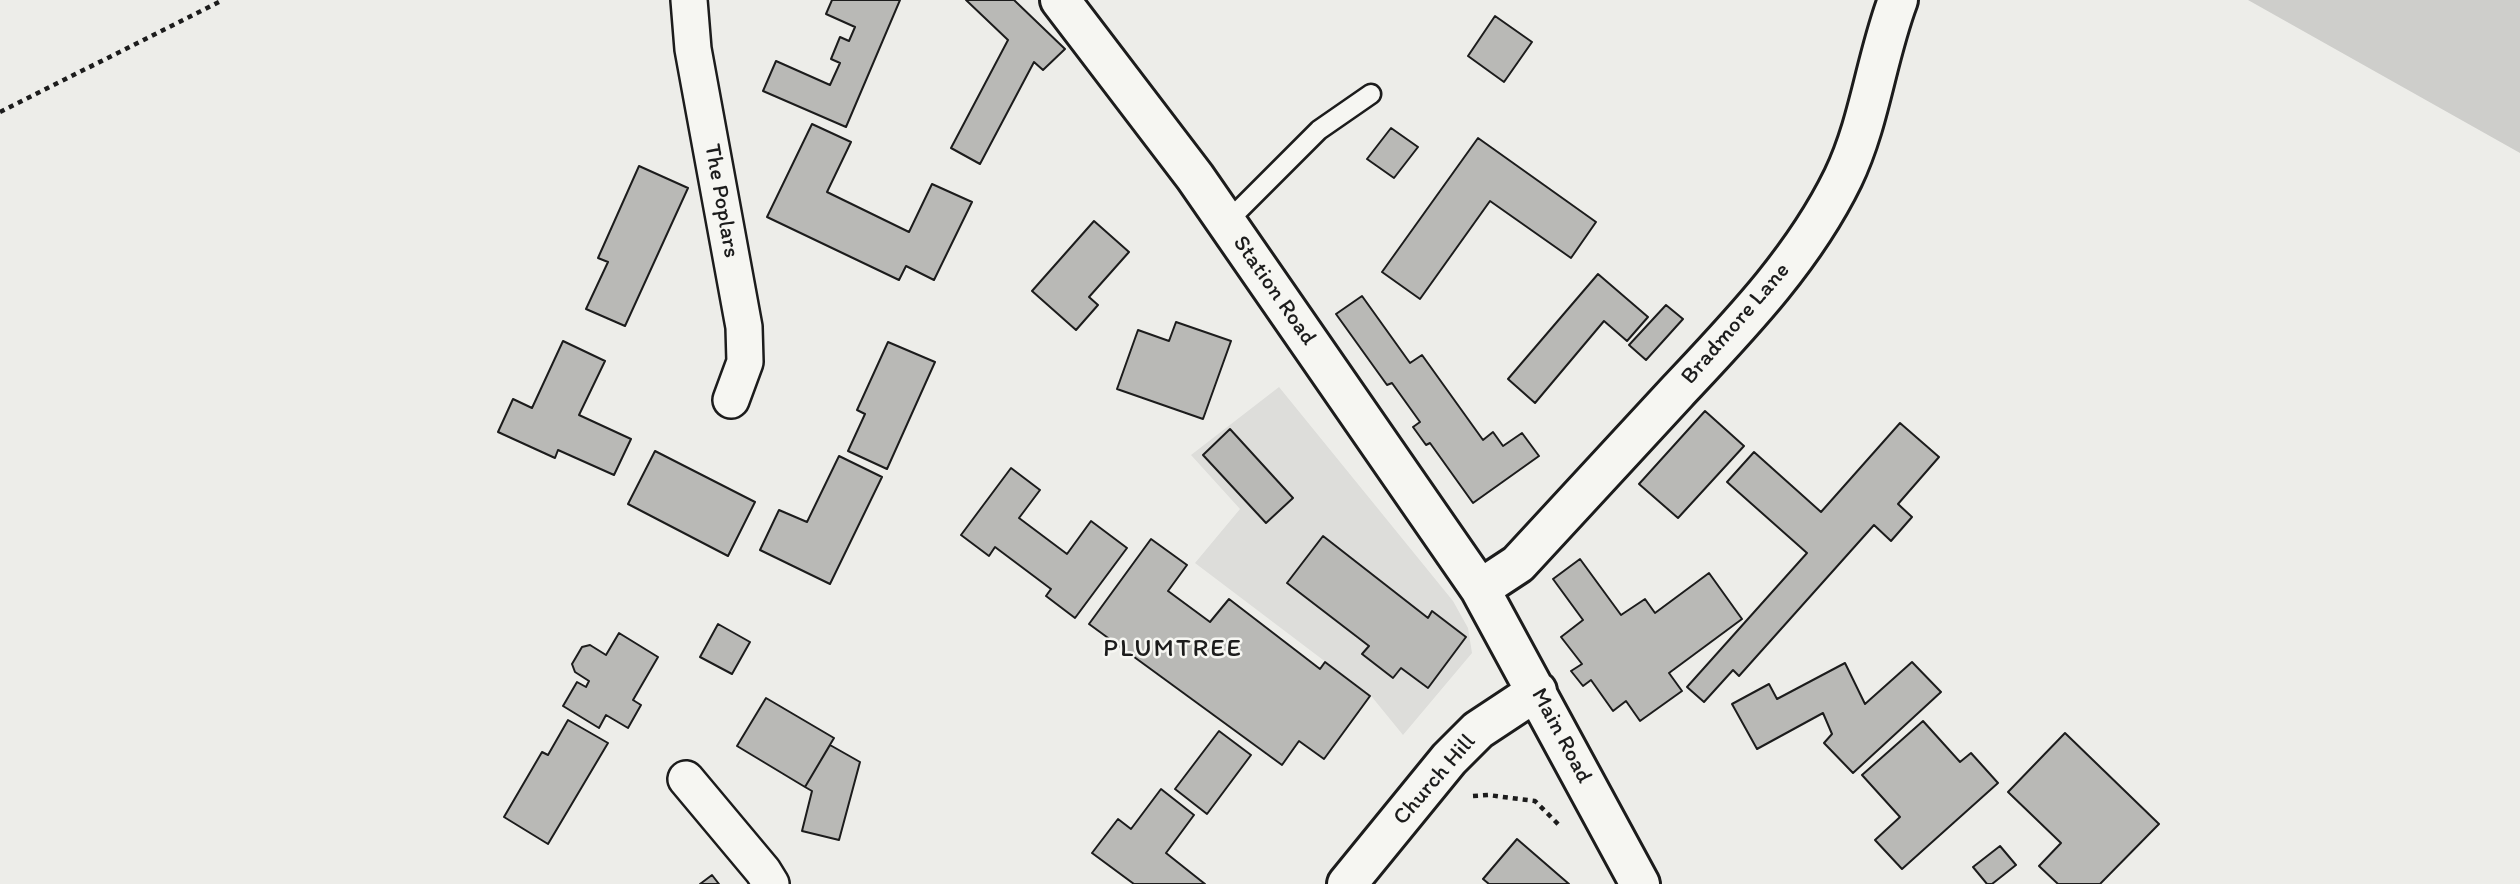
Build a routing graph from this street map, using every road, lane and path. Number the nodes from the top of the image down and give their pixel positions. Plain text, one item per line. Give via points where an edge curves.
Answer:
1 (223, 0) edge
2 (689, 0) edge
3 (1060, 0) edge
4 (1898, 0) edge
5 (1371, 94) dead end
6 (0, 112) edge
7 (1227, 223) junction
8 (732, 400) dead end
9 (1480, 589) junction
10 (1537, 691) junction
11 (686, 779) dead end
12 (1416, 799) junction
13 (1562, 828) dead end
14 (771, 884) edge
15 (1347, 884) edge
16 (1640, 884) edge

1 - 6 path
2 - 8 street, The Poplars via 693,49 744,327 745,362
3 - 7 street, Station Road
4 - 9 street, Bradmore Lane via 1884,37 1860,136 1820,222 1751,313 1518,564
5 - 7 lane via 1319,130
7 - 9 street, Station Road
9 - 10 street, Main Road
10 - 12 street, Church Hill via 1478,730
10 - 16 street, Main Road
11 - 14 street
12 - 13 path via 1488,796 1535,801
12 - 15 street, Church Hill

